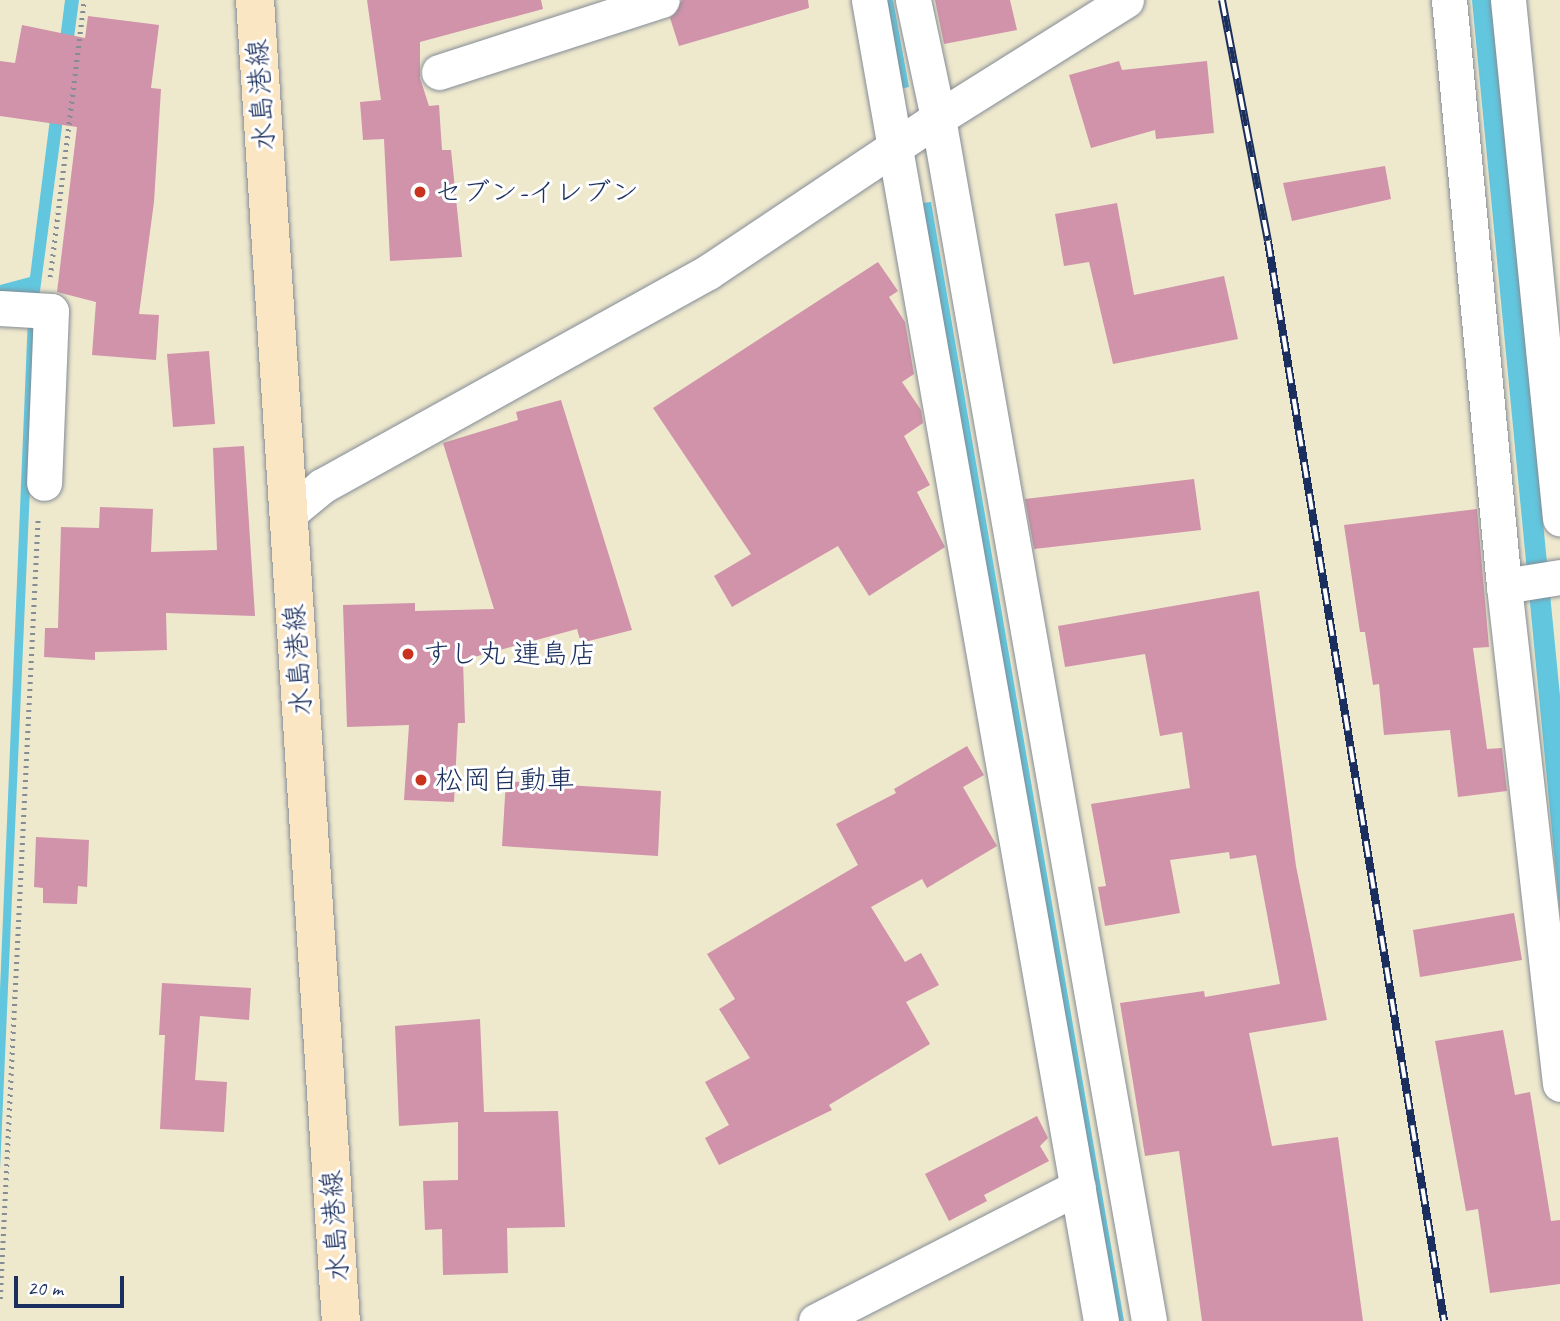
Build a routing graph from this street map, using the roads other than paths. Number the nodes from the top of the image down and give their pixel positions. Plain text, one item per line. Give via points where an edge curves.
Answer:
1 (255, 0) edge
2 (662, 0) edge
3 (869, 0) edge
4 (912, 0) edge
5 (1126, 0) edge
6 (1449, 0) edge
7 (1508, 0) edge
8 (439, 72) dead end
9 (938, 118) junction
10 (896, 149) junction
11 (29, 307) edge
12 (44, 483) road end
13 (288, 514) junction
14 (1560, 518) edge
15 (1558, 578) edge
16 (1512, 584) junction
17 (1560, 1084) edge
18 (1078, 1187) junction
19 (341, 1321) edge
20 (816, 1321) edge
21 (1101, 1321) edge
22 (1149, 1321) edge

1 - 13 main road, 水島港線
2 - 8 street
3 - 10 street
4 - 9 street
5 - 9 street
6 - 16 street
7 - 14 street
9 - 10 street
9 - 22 street
10 - 13 street via 708,272 323,486
10 - 18 street
11 - 12 street via 51,311
13 - 19 main road, 水島港線
15 - 16 street
16 - 17 street
18 - 20 street
18 - 21 street

